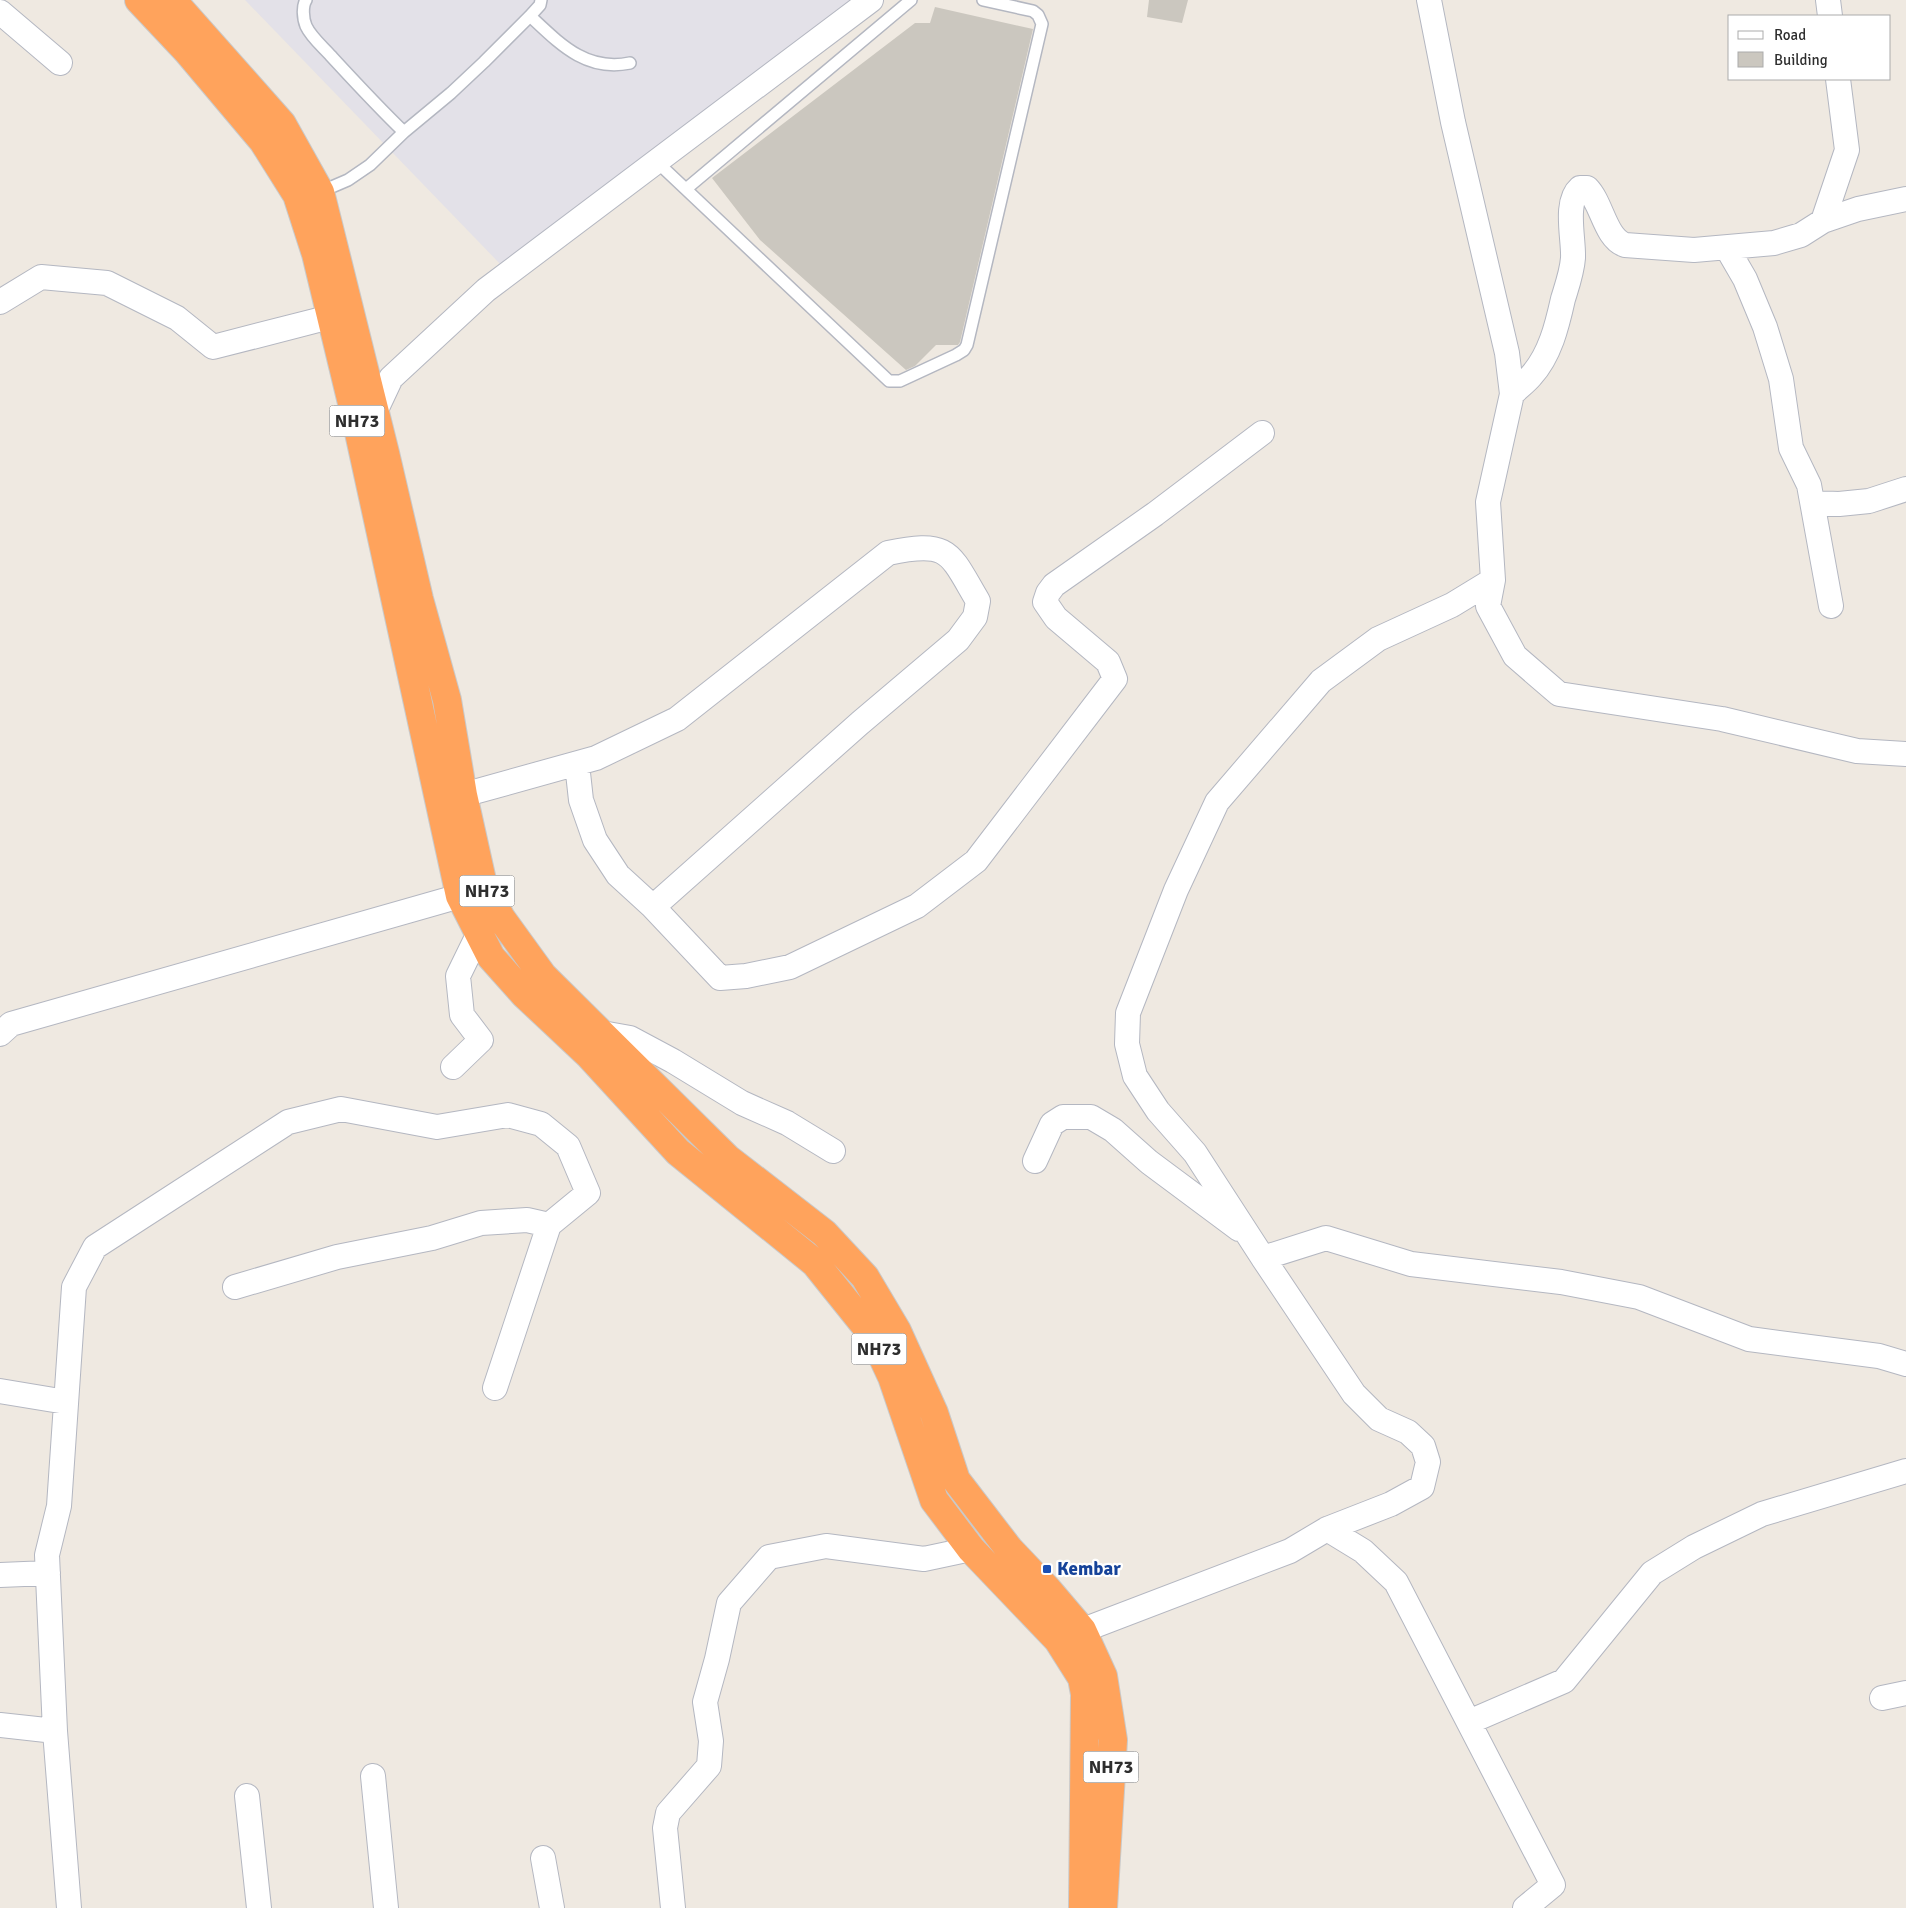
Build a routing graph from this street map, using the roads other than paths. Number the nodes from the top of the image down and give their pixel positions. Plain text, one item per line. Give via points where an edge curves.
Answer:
1 (139, 0) edge
2 (172, 0) edge
3 (306, 0) edge
4 (541, 0) edge
5 (871, 0) edge
6 (911, 0) edge
7 (983, 0) edge
8 (1430, 0) edge
9 (1828, 0) edge
10 (0, 12) edge
11 (1830, 15) edge
12 (530, 16) junction
13 (60, 63) dead end
14 (630, 63) dead end
15 (1838, 80) edge
16 (404, 132) junction
17 (656, 162) junction
18 (686, 190) junction
19 (320, 192) junction
20 (1906, 199) edge
21 (1823, 221) junction
22 (1727, 248) junction
23 (0, 302) edge
24 (330, 317) junction
25 (1512, 394) junction
26 (375, 412) junction
27 (1262, 433) dead end
28 (1906, 489) edge
29 (1813, 503) junction
30 (1493, 580) junction
31 (1831, 606) dead end
32 (1906, 754) edge
33 (577, 764) junction
34 (463, 795) junction
35 (472, 890) junction
36 (653, 908) junction
37 (479, 933) junction
38 (4, 1025) edge
39 (602, 1033) junction
40 (453, 1066) dead end
41 (833, 1151) dead end
42 (1035, 1161) dead end
43 (549, 1225) junction
44 (1250, 1237) junction
45 (1263, 1258) junction
46 (236, 1287) dead end
47 (1906, 1364) edge
48 (495, 1388) dead end
49 (0, 1391) edge
50 (66, 1402) junction
51 (1906, 1471) edge
52 (1328, 1529) junction
53 (970, 1549) junction
54 (48, 1573) junction
55 (0, 1575) edge
56 (1070, 1635) junction
57 (1906, 1693) edge
58 (1882, 1698) dead end
59 (1469, 1722) junction
60 (0, 1724) edge
61 (55, 1731) junction
62 (373, 1776) dead end
63 (248, 1796) dead end
64 (543, 1858) dead end
65 (70, 1908) edge
66 (259, 1908) edge
67 (386, 1908) edge
68 (552, 1908) edge
69 (673, 1908) edge
70 (1083, 1908) edge
71 (1103, 1908) edge
72 (1525, 1908) edge

1 - 24 highway, NH73 via 263,140 297,195 316,254
2 - 19 highway, NH73 via 282,124
3 - 16 lane via 305,25 366,96
4 - 12 lane
5 - 17 street
6 - 18 lane
7 - 18 lane via 1033,11 1042,24 964,350 900,381 889,381
8 - 25 street via 1452,122 1507,353
9 - 11 street
10 - 13 street
12 - 14 lane via 574,53 597,64 616,66
12 - 16 lane
15 - 21 street via 1847,150
16 - 19 lane via 370,165 348,180
17 - 18 lane
17 - 26 street via 486,290 391,378
19 - 26 highway, NH73
20 - 21 street via 1858,209
21 - 22 street via 1801,235 1774,243
22 - 25 street via 1694,250 1619,243 1591,192 1585,188 1578,189 1571,211 1571,272 1556,328 1540,365
22 - 29 street via 1745,279 1765,327 1781,379 1791,448
23 - 24 street via 41,277 107,283 177,318 213,347
24 - 35 highway, NH73
25 - 30 street via 1488,502
26 - 34 highway, NH73 via 419,599 447,700
27 - 36 street via 1048,593 1045,602 1056,618 1108,662 1115,679 976,861 918,906 790,967 746,976 720,978
28 - 29 street via 1869,501
29 - 31 street
30 - 32 street via 1488,606 1515,656 1559,694 1722,719 1857,751
30 - 44 street via 1452,605 1378,639 1322,681 1217,802 1176,890 1128,1013 1127,1044 1135,1076 1158,1111 1195,1153
33 - 34 street
33 - 36 street via 581,800 595,840 618,875
33 - 36 street via 677,719 888,553 916,547 945,552 978,601 975,617 958,640
34 - 35 highway, NH73
35 - 37 highway, NH73
35 - 38 street
35 - 39 highway, NH73 via 501,918 543,976
37 - 40 street via 458,976 462,1015 481,1040
37 - 53 highway, NH73 via 491,957 524,994 589,1055 678,1152 815,1263 872,1334 892,1377 934,1500
39 - 41 street via 630,1038
39 - 56 highway, NH73 via 727,1158 824,1233 865,1277 897,1331 934,1413 956,1480 1009,1550 1048,1590
42 - 44 street via 1052,1124 1063,1117 1091,1117 1113,1130 1149,1162
43 - 46 street via 527,1220 481,1223 432,1238 337,1257
43 - 48 street
43 - 50 street via 588,1193 568,1146 541,1124 508,1116 437,1127 341,1109 288,1122 95,1247 74,1287
44 - 45 street
45 - 47 street via 1326,1238 1412,1264 1561,1282 1639,1297 1749,1339 1879,1356
45 - 52 street via 1354,1394 1379,1419 1408,1432 1423,1446 1428,1462 1422,1487 1391,1504
49 - 50 street
50 - 54 street via 59,1506 47,1555
51 - 59 street via 1762,1514 1694,1547 1652,1573 1564,1681
52 - 56 street via 1290,1551
52 - 59 street via 1363,1551 1396,1582
53 - 56 highway, NH73
53 - 69 street via 924,1559 826,1546 769,1557 729,1603 718,1659 705,1702 711,1741 709,1766 668,1813 665,1828
54 - 55 street
54 - 61 street
56 - 70 highway, NH73 via 1084,1694
56 - 71 highway, NH73 via 1104,1676 1113,1740
57 - 58 street
59 - 72 street via 1553,1885
60 - 61 street
61 - 65 street
62 - 67 street
63 - 66 street
64 - 68 street

